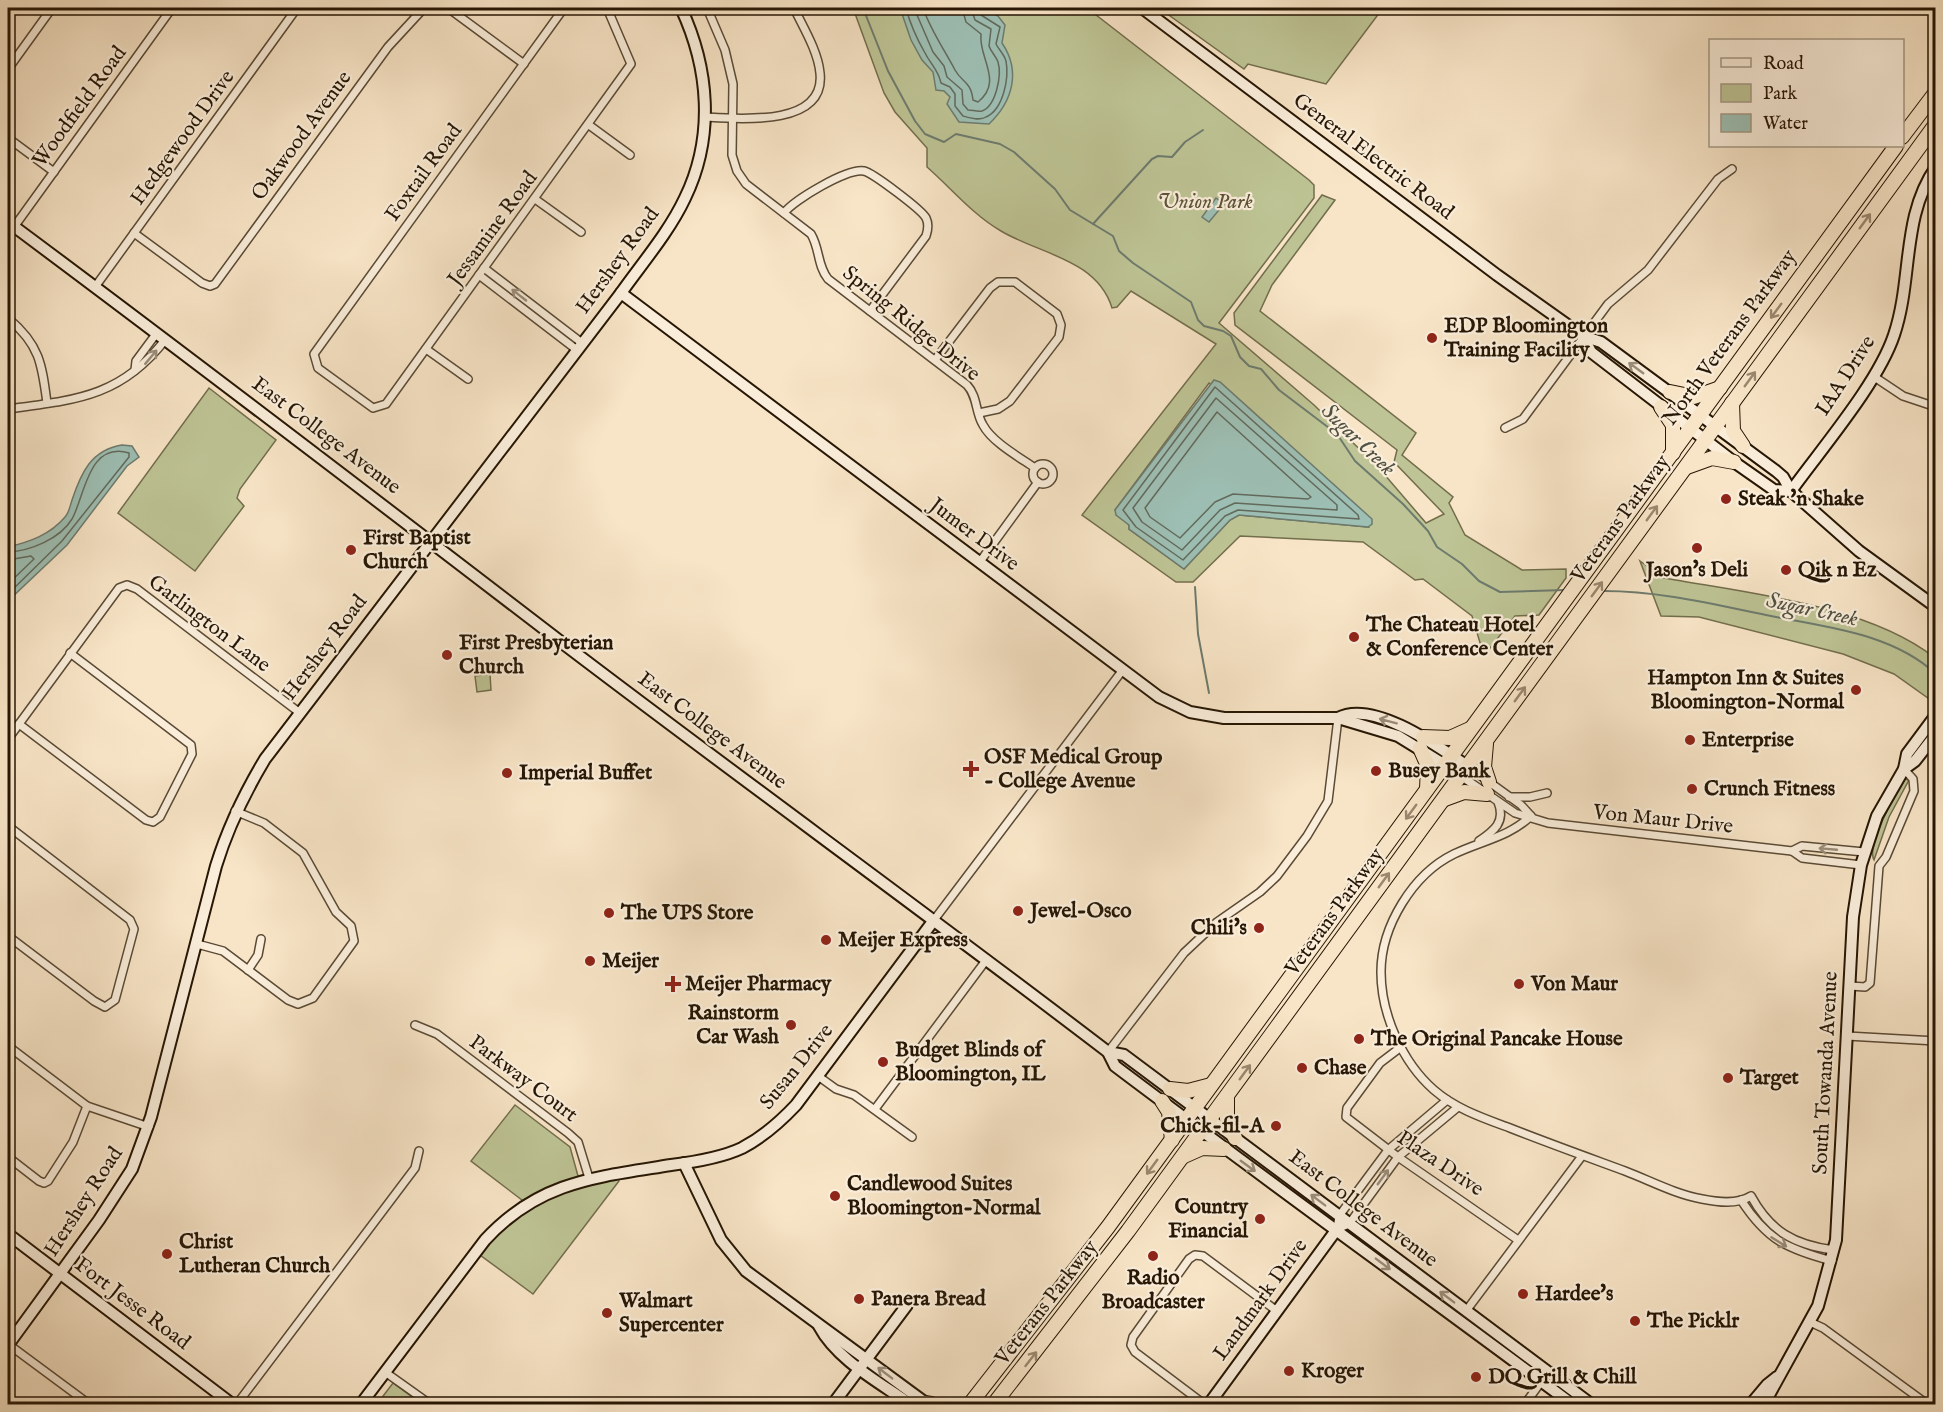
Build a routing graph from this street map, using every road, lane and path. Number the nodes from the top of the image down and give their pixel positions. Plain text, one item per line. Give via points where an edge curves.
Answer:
1 (52, 8) edge
2 (172, 8) edge
3 (424, 8) edge
4 (448, 8) edge
5 (564, 8) edge
6 (607, 8) edge
7 (681, 8) edge
8 (707, 8) edge
9 (794, 8) edge
10 (1142, 8) edge
11 (293, 9) edge
12 (524, 64) junction
13 (8, 69) edge
14 (1935, 92) edge
15 (705, 117) junction
16 (735, 118) junction
17 (1935, 124) edge
18 (589, 125) junction
19 (1904, 134) edge
20 (8, 138) edge
21 (1895, 147) edge
22 (630, 155) dead end
23 (1935, 167) edge
24 (1732, 169) dead end
25 (54, 172) junction
26 (535, 199) junction
27 (783, 213) junction
28 (11, 224) edge
29 (581, 232) dead end
30 (134, 233) junction
31 (484, 268) junction
32 (479, 275) junction
33 (94, 287) junction
34 (621, 293) junction
35 (540, 311) junction
36 (870, 311) junction
37 (535, 318) junction
38 (9, 319) dead end
39 (1583, 336) junction
40 (161, 337) junction
41 (580, 347) junction
42 (426, 348) junction
43 (935, 360) junction
44 (1873, 376) junction
45 (468, 379) dead end
46 (1720, 388) junction
47 (1670, 392) junction
48 (1732, 402) junction
49 (47, 403) junction
50 (1661, 407) junction
51 (1935, 407) edge
52 (8, 408) edge
53 (378, 409) joint
54 (979, 413) junction
55 (1700, 415) junction
56 (1715, 426) junction
57 (1505, 428) dead end
58 (1690, 429) junction
59 (1705, 441) junction
60 (1743, 446) junction
61 (1673, 453) junction
62 (1734, 462) junction
63 (1685, 467) junction
64 (1035, 468) junction
65 (1038, 482) junction
66 (1791, 491) junction
67 (432, 541) junction
68 (979, 563) junction
69 (1934, 609) edge
70 (70, 653) junction
71 (1122, 671) junction
72 (300, 712) junction
73 (1935, 715) edge
74 (1338, 718) junction
75 (18, 724) junction
76 (1472, 728) junction
77 (1935, 734) edge
78 (8, 739) edge
79 (1486, 741) junction
80 (1422, 742) junction
81 (1449, 760) junction
82 (1904, 769) junction
83 (1464, 771) junction
84 (1488, 788) junction
85 (1426, 791) junction
86 (1546, 793) dead end
87 (1509, 797) junction
88 (1443, 800) junction
89 (1498, 802) junction
90 (235, 811) junction
91 (1531, 816) junction
92 (8, 826) edge
93 (1474, 845) junction
94 (1792, 851) junction
95 (1862, 859) junction
96 (1879, 866) junction
97 (934, 920) junction
98 (8, 936) edge
99 (261, 939) dead end
100 (960, 939) junction
101 (917, 943) junction
102 (197, 944) junction
103 (987, 959) junction
104 (248, 970) junction
105 (1850, 986) junction
106 (415, 1025) dead end
107 (1847, 1036) junction
108 (1935, 1041) edge
109 (8, 1046) edge
110 (1401, 1047) junction
111 (1108, 1052) junction
112 (818, 1076) junction
113 (1211, 1085) junction
114 (1170, 1089) junction
115 (1227, 1097) junction
116 (1447, 1100) junction
117 (1162, 1101) junction
118 (87, 1106) junction
119 (1195, 1107) junction
120 (1458, 1107) junction
121 (875, 1109) junction
122 (1210, 1119) junction
123 (1186, 1120) junction
124 (149, 1127) junction
125 (1201, 1132) junction
126 (912, 1137) dead end
127 (1235, 1138) junction
128 (1172, 1140) junction
129 (1224, 1149) junction
130 (419, 1150) dead end
131 (1388, 1150) junction
132 (1582, 1156) junction
133 (8, 1157) edge
134 (1183, 1157) junction
135 (1398, 1157) junction
136 (684, 1163) junction
137 (589, 1178) junction
138 (1741, 1200) junction
139 (1339, 1216) junction
140 (1349, 1224) junction
141 (1337, 1229) junction
142 (8, 1234) edge
143 (1518, 1240) junction
144 (1833, 1256) junction
145 (60, 1274) junction
146 (907, 1305) dead end
147 (1277, 1311) junction
148 (1466, 1311) junction
149 (1450, 1316) junction
150 (1810, 1322) junction
151 (8, 1344) edge
152 (1510, 1344) junction
153 (865, 1364) junction
154 (385, 1372) junction
155 (1778, 1377) junction
156 (1541, 1382) junction
157 (1935, 1400) edge
158 (973, 1401) edge
159 (89, 1404) edge
160 (232, 1404) edge
161 (237, 1404) edge
162 (361, 1404) edge
163 (430, 1404) edge
164 (833, 1404) edge
165 (910, 1404) edge
166 (928, 1404) edge
167 (962, 1404) edge
168 (994, 1404) edge
169 (1207, 1404) edge
170 (1525, 1404) edge
171 (1572, 1404) edge
172 (1591, 1404) edge
173 (1751, 1404) edge
174 (1764, 1404) edge
175 (1928, 1404) edge
176 (1932, 1404) edge

1 - 13 street
2 - 25 street, Woodfield Road
3 - 30 street, Oakwood Avenue via 388,47 211,286
4 - 12 street
5 - 12 street, Foxtail Road
6 - 18 street, Jessamine Road via 631,64
7 - 15 main road, Hershey Road via 699,52 706,92
8 - 16 street, Spring Ridge Drive via 730,66
9 - 16 street via 820,70 816,93 806,106 792,113
10 - 39 main road, General Electric Road
11 - 30 street, Hedgewood Drive
12 - 53 street, Foxtail Road via 313,358 318,368
14 - 19 highway
15 - 16 street
15 - 34 main road, Hershey Road via 686,198
16 - 27 street, Spring Ridge Drive via 732,155 736,171 746,184
48 -> 17 highway, North Veterans Parkway
18 - 22 street
18 - 26 street, Jessamine Road
20 - 25 street
21 -> 46 highway, North Veterans Parkway
23 - 44 main road, IAA Drive via 1914,216 1896,329
24 - 39 street via 1718,179 1648,270 1617,294
25 - 28 street, Woodfield Road
26 - 29 street
26 - 31 street, Jessamine Road
27 - 36 street, Spring Ridge Drive via 811,234 820,267 828,279
27 - 36 street via 796,199 858,171 869,173 924,214 926,236
28 - 33 main road, East College Avenue
30 - 33 street, Hedgewood Drive
31 - 32 street, Jessamine Road
35 -> 31 street
32 - 37 street
32 - 42 street, Jessamine Road
33 - 40 main road, East College Avenue
34 - 41 main road, Hershey Road
34 - 68 main road, Jumer Drive
35 - 37 street
35 - 41 street
36 - 43 street, Spring Ridge Drive
37 - 41 street
38 - 49 street via 23,331 38,354
47 -> 39 main road, General Electric Road via 1601,342
39 - 50 main road, General Electric Road via 1591,352
39 - 57 street via 1523,419
40 - 49 street via 143,366 102,392
40 - 67 main road, East College Avenue
41 - 67 main road, Hershey Road
42 - 45 street
42 - 53 street, Jessamine Road via 386,404
43 - 54 street, Spring Ridge Drive via 972,390
43 - 54 street via 998,282 1015,282 1057,314 1061,325 1059,337 1010,401 998,409
44 - 51 street via 1903,396
44 - 66 main road, IAA Drive
46 - 47 highway via 1694,397
46 - 55 highway, North Veterans Parkway
47 - 55 main road, General Electric Road
48 - 56 highway, North Veterans Parkway
48 - 60 highway via 1733,431
49 - 52 street
50 - 58 main road, General Electric Road
50 - 61 highway via 1672,425
54 - 64 street, Spring Ridge Drive via 988,433
55 - 56 main road, General Electric Road
55 - 58 highway, North Veterans Parkway
56 - 59 highway, North Veterans Parkway
56 - 60 main road, General Electric Road
58 - 59 main road, General Electric Road
58 - 61 highway, North Veterans Parkway
59 - 62 main road, General Electric Road
59 - 63 highway, Veterans Parkway
60 - 66 main road, General Electric Road via 1783,477
61 - 76 highway, North Veterans Parkway
62 - 63 highway via 1712,458
62 - 66 main road, General Electric Road via 1774,490
79 -> 63 highway, Veterans Parkway
64 - 65 street
64 - 65 street via 1044,464 1053,472 1051,481
65 - 68 street
66 - 69 main road, General Electric Road via 1872,562
67 - 72 main road, Hershey Road
67 - 97 main road, East College Avenue via 571,650
68 - 71 main road, Jumer Drive
70 - 72 street, Garlington Lane via 119,588 126,585 137,589
70 - 75 street
70 - 75 street via 191,746 192,754 160,817 153,822 146,820
71 - 74 main road, Jumer Drive via 1173,704 1210,717
71 - 97 street, Susan Drive
72 - 90 main road, Hershey Road via 265,759
73 - 82 main road, South Towanda Avenue via 1907,754
74 - 80 main road, Jumer Drive via 1358,714 1392,722
74 - 111 street via 1328,801 1308,836 1260,892 1217,922 1184,953
75 - 78 street
76 - 80 highway via 1448,739
76 - 81 highway, North Veterans Parkway
77 - 82 main road, South Towanda Avenue
79 - 83 highway, Veterans Parkway
79 - 84 highway via 1484,767
80 - 81 main road, Jumer Drive
80 - 85 highway via 1428,766
81 - 83 main road, Jumer Drive
81 - 85 highway, North Veterans Parkway
82 - 95 main road, South Towanda Avenue via 1877,816
82 - 96 street via 1913,779 1914,791
83 - 84 street, Von Maur Drive
83 - 84 street, Von Maur Drive
83 - 88 highway, Veterans Parkway
84 - 87 street, Von Maur Drive
84 - 88 highway
84 - 89 street, Von Maur Drive
85 -> 113 highway, North Veterans Parkway
86 - 87 street
87 - 91 street, Von Maur Drive
115 -> 88 highway, Veterans Parkway
89 - 91 street, Von Maur Drive via 1515,813
89 - 93 street via 1498,825
90 - 102 main road, Hershey Road via 216,866
90 - 104 street via 264,824 303,853 336,912 353,931 352,946 320,990 304,1004 288,1000
91 - 93 street via 1519,828
91 - 94 street, Von Maur Drive via 1573,827
92 - 98 street via 130,920 134,929 115,1000 105,1006
93 - 110 street via 1422,876 1390,930 1382,958 1382,982
94 - 95 street, Von Maur Drive via 1802,858
95 -> 94 street, Von Maur Drive via 1802,846
95 - 96 street
95 - 105 main road, South Towanda Avenue via 1854,901
96 - 105 street via 1870,983 1865,987
97 - 100 main road, East College Avenue
97 - 101 main road, Susan Drive
99 - 104 street via 258,956
100 - 101 main road via 945,937
100 - 103 main road, East College Avenue
101 - 112 main road, Susan Drive
102 - 104 street via 223,951
102 - 124 main road, Hershey Road
103 - 111 main road, East College Avenue
103 - 121 street
105 - 107 main road, South Towanda Avenue
106 - 137 street, Parkway Court via 437,1034 568,1132 578,1142
107 - 108 street
107 - 144 main road, South Towanda Avenue via 1839,1210
109 - 118 street
110 - 116 street via 1420,1075
110 - 131 street, Plaza Drive via 1380,1063 1346,1114 1348,1120
111 - 114 main road, East College Avenue via 1124,1055
111 - 117 main road, East College Avenue via 1115,1066
112 - 121 street
112 - 136 main road, Susan Drive via 784,1117 757,1139 726,1154
113 - 114 highway via 1188,1091
113 - 119 highway, North Veterans Parkway
114 - 119 main road, East College Avenue
115 - 122 highway, Veterans Parkway
115 - 127 highway via 1227,1119
116 - 120 street
116 - 131 street
117 - 123 main road, East College Avenue
117 - 128 highway via 1169,1112
118 - 124 street
118 - 133 street via 73,1142 48,1181 39,1181
119 - 122 main road, East College Avenue
119 - 123 highway, Veterans Parkway
120 - 132 street
120 - 135 street
121 - 126 street
122 - 125 highway, Veterans Parkway
122 - 127 main road, East College Avenue
123 - 125 main road, East College Avenue
123 - 128 highway, Veterans Parkway
124 - 145 main road, Hershey Road via 132,1169
125 - 129 main road, East College Avenue
125 - 134 highway, Veterans Parkway
139 -> 127 main road, East College Avenue
128 -> 158 highway, Veterans Parkway
129 - 134 highway via 1202,1148
129 -> 141 main road, East College Avenue
130 - 161 street via 415,1168
131 - 135 street, Plaza Drive
131 - 139 street
132 - 138 street via 1682,1194 1714,1201
132 - 143 street
168 -> 134 highway, Veterans Parkway
140 -> 135 street
135 - 143 street, Plaza Drive
136 - 137 main road, Susan Drive
136 - 153 main road via 716,1231 735,1259
137 - 154 main road, Susan Drive via 537,1197 504,1221 475,1252
138 -> 144 street via 1770,1237 1797,1251
138 - 144 street via 1751,1196 1761,1214 1782,1234
139 - 140 main road, East College Avenue
139 - 141 street, Landmark Drive
140 - 141 street
148 -> 140 main road, East College Avenue
141 - 147 main road, Landmark Drive
141 -> 149 main road, East College Avenue
142 - 145 main road, Fort Jesse Road
143 - 148 street
144 - 150 main road, South Towanda Avenue
145 - 151 main road, Hershey Road
145 - 160 main road, Fort Jesse Road
146 - 153 main road
147 - 169 main road, Landmark Drive
147 - 169 street via 1203,1256 1189,1259 1131,1345 1135,1352
148 - 152 main road, East College Avenue
149 - 152 main road via 1464,1315
149 - 156 main road, East College Avenue
150 - 155 main road, South Towanda Avenue
150 - 175 street
151 - 159 street
152 - 172 main road, East College Avenue
153 - 164 main road
153 - 165 main road
166 -> 153 main road
154 - 162 main road, Susan Drive
154 - 163 street
155 - 173 main road, South Towanda Avenue
155 - 174 main road, South Towanda Avenue
156 - 170 street
156 - 171 main road, East College Avenue
157 - 176 street
158 - 167 highway

